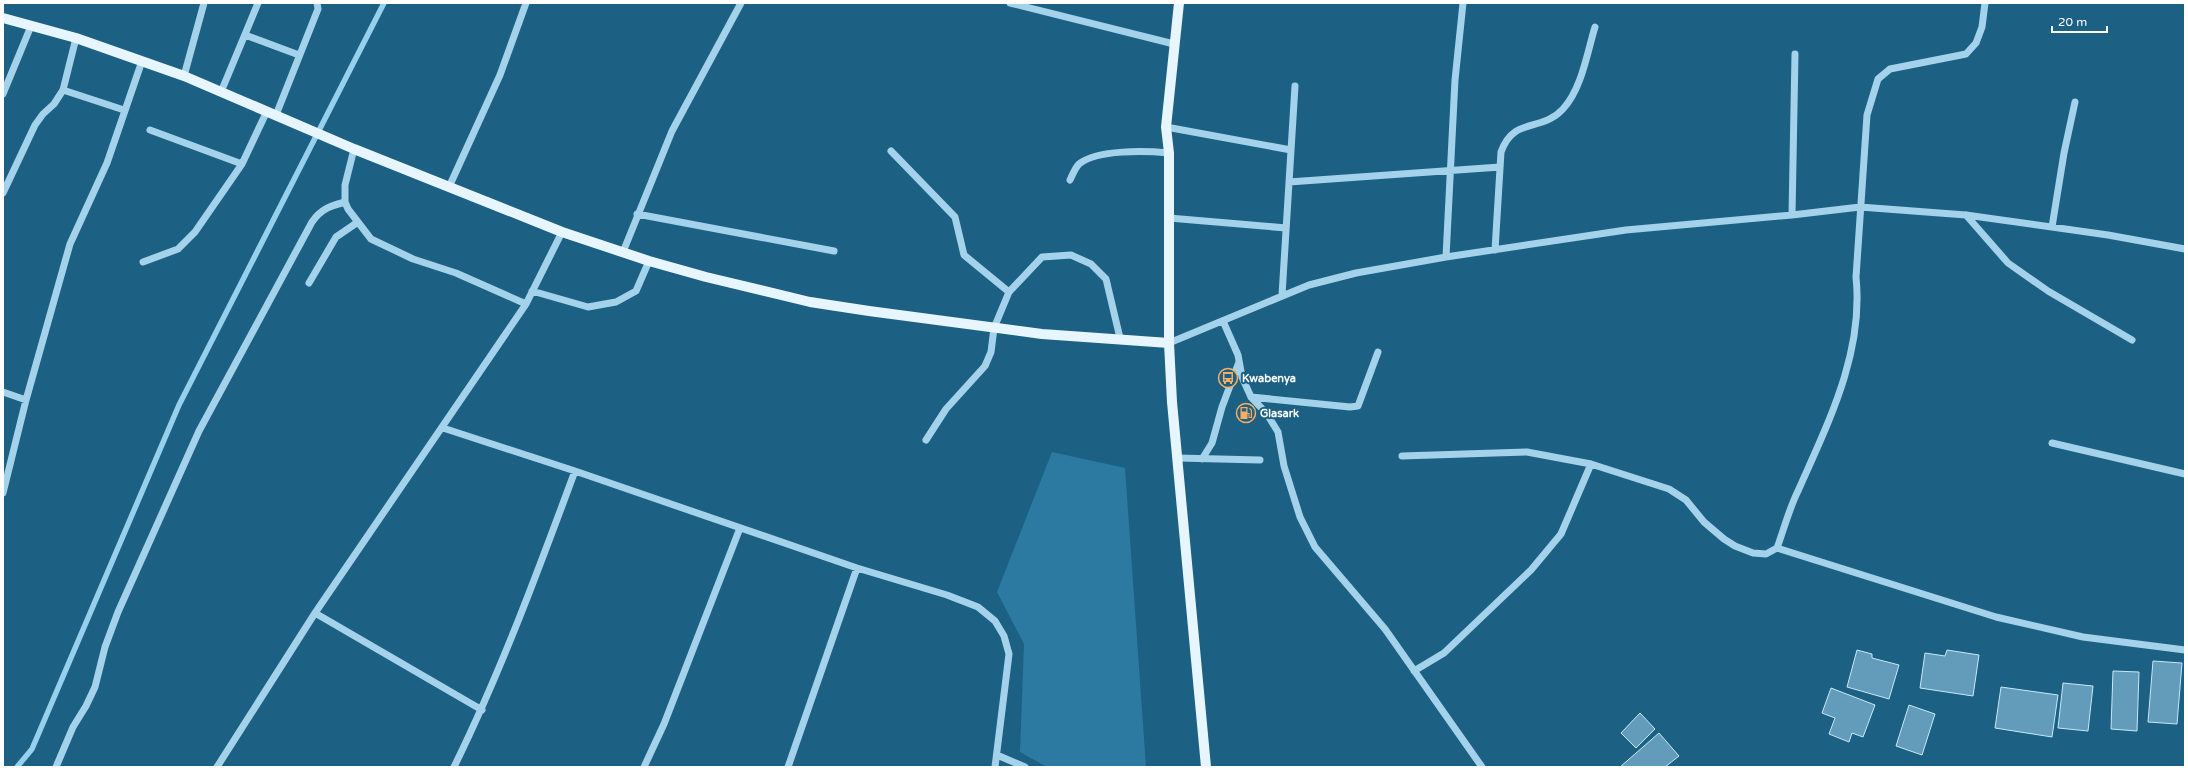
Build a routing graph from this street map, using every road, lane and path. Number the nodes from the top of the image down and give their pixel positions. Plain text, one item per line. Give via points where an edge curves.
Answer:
1 (204, 3) edge
2 (258, 3) edge
3 (317, 3) edge
4 (526, 3) edge
5 (741, 3) edge
6 (1010, 3) edge
7 (1179, 3) edge
8 (1463, 3) edge
9 (1985, 3) edge
10 (3, 18) edge
11 (31, 26) junction
12 (1595, 27) dead end
13 (245, 35) junction
14 (76, 38) junction
15 (1174, 44) junction
16 (1795, 54) dead end
17 (299, 55) junction
18 (142, 61) junction
19 (184, 76) junction
20 (1295, 86) dead end
21 (64, 90) junction
22 (221, 92) junction
23 (3, 94) edge
24 (2075, 102) dead end
25 (124, 110) junction
26 (271, 113) junction
27 (1166, 127) junction
28 (150, 130) dead end
29 (354, 149) junction
30 (1291, 150) junction
31 (891, 151) dead end
32 (1169, 153) junction
33 (242, 164) junction
34 (1500, 167) junction
35 (1451, 170) junction
36 (1070, 180) dead end
37 (1289, 182) junction
38 (449, 187) junction
39 (3, 193) edge
40 (345, 202) junction
41 (1860, 207) junction
42 (637, 214) junction
43 (1792, 215) junction
44 (1966, 215) junction
45 (1169, 218) junction
46 (358, 222) junction
47 (2052, 227) junction
48 (1286, 228) junction
49 (562, 232) junction
50 (2185, 249) edge
51 (1495, 250) junction
52 (834, 251) dead end
53 (623, 252) junction
54 (1446, 257) junction
55 (649, 261) junction
56 (143, 262) dead end
57 (309, 283) dead end
58 (532, 291) junction
59 (1009, 292) junction
60 (1282, 295) junction
61 (526, 304) junction
62 (1223, 321) junction
63 (994, 328) junction
64 (1120, 338) junction
65 (2132, 340) dead end
66 (1169, 343) junction
67 (1378, 352) dead end
68 (1239, 361) junction
69 (3, 392) edge
70 (1251, 397) junction
71 (26, 400) junction
72 (443, 428) junction
73 (926, 440) dead end
74 (2052, 443) dead end
75 (1402, 456) dead end
76 (1178, 458) junction
77 (1202, 459) junction
78 (1260, 460) dead end
79 (1591, 464) junction
80 (575, 471) junction
81 (2185, 474) edge
82 (3, 493) edge
83 (740, 528) junction
84 (1777, 548) junction
85 (857, 568) junction
86 (315, 613) junction
87 (2185, 650) edge
88 (1414, 671) junction
89 (482, 710) junction
90 (997, 755) junction
91 (1479, 766) edge
92 (56, 767) edge
93 (217, 767) edge
94 (454, 767) edge
95 (644, 767) edge
96 (788, 767) edge
97 (995, 767) edge
98 (1025, 767) edge
99 (1206, 767) edge

1 - 19 street
2 - 13 street
3 - 17 street via 318,9
4 - 38 street via 500,75
5 - 42 street via 672,131
6 - 15 street
7 - 15 main road
8 - 35 street via 1455,80
9 - 41 street via 1982,27 1976,43 1966,54 1890,69 1878,79 1867,115
10 - 11 main road
11 - 14 main road
11 - 23 street
12 - 34 street via 1575,90 1563,109 1550,120 1517,130 1506,139 1501,152
13 - 17 street
13 - 22 street
14 - 18 main road
14 - 21 street
15 - 27 main road
16 - 43 street
17 - 26 street
18 - 19 main road
18 - 25 street
19 - 22 main road
20 - 30 street
21 - 25 street
21 - 39 street via 35,125
22 - 26 main road
24 - 47 street
25 - 71 street via 107,163 70,244
26 - 29 main road
26 - 33 street
27 - 30 street
27 - 32 main road
28 - 33 street
29 - 38 main road
29 - 40 street via 345,185
30 - 37 street
31 - 59 street via 955,217 964,255
32 - 36 street via 1136,151 1099,156 1080,164
32 - 45 main road
33 - 56 street via 195,232 178,249
34 - 35 street
34 - 51 street
35 - 37 street
35 - 54 street
37 - 48 street
38 - 49 main road
40 - 46 street
40 - 92 street via 329,206 319,212 312,222 216,398 138,566 105,647 95,686 73,727
41 - 43 street
41 - 44 street
41 - 84 street via 1856,277 1858,300 1846,374 1828,426 1797,492
42 - 52 street
42 - 53 street
43 - 51 street via 1626,230
44 - 47 street
44 - 65 street via 2008,263 2048,291
45 - 48 street
45 - 66 main road
46 - 57 street via 336,238
46 - 61 street via 371,239 413,259 456,273
47 - 50 street
48 - 60 street
49 - 53 main road
49 - 58 street
51 - 54 street
53 - 55 main road
54 - 60 street via 1356,273
55 - 58 street via 636,291 616,302 588,307
55 - 63 main road via 746,288 810,302
58 - 61 street
59 - 63 street
59 - 64 street via 1042,257 1071,255 1091,264 1106,279
60 - 62 street
61 - 72 street
62 - 66 street
62 - 68 street
63 - 64 main road via 1086,338
63 - 73 street via 991,352 985,366 946,409
64 - 66 main road
66 - 76 main road
67 - 70 street via 1358,406
68 - 70 street via 1242,377
68 - 77 street via 1212,443
69 - 71 street
70 - 88 street via 1267,414 1278,432 1284,466 1300,517 1315,547 1385,628
71 - 82 street
72 - 80 street
72 - 86 street
74 - 81 street
75 - 79 street via 1527,452
76 - 77 street
76 - 99 main road
77 - 78 street
79 - 84 street via 1669,489 1686,500 1704,522 1735,546 1754,553 1766,554
79 - 88 street via 1561,534 1531,570 1444,653
80 - 83 street
80 - 89 street via 531,590
83 - 85 street
83 - 95 street via 664,724
84 - 87 street via 1996,617 2083,637
85 - 90 street via 947,595 978,607 995,621 1004,636 1009,654
85 - 96 street
86 - 89 street
86 - 93 street
88 - 91 street
89 - 94 street
90 - 97 street
90 - 98 street

